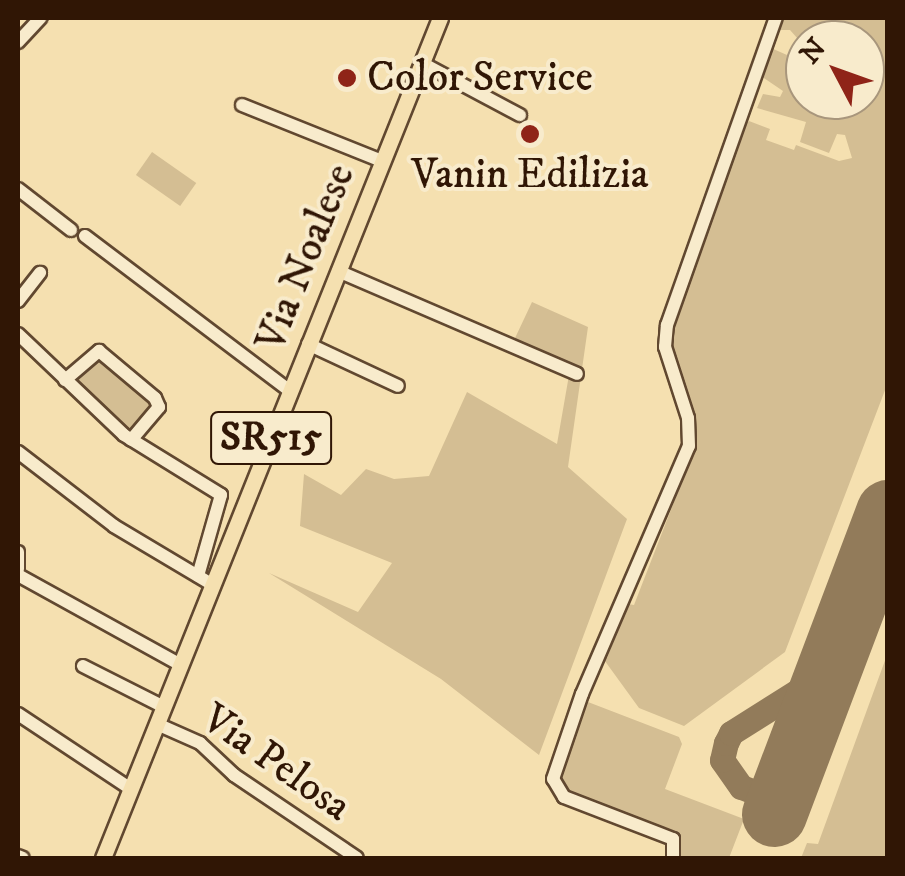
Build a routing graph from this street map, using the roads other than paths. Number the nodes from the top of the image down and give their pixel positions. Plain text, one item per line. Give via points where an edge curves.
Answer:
1 (40, 18) edge
2 (440, 18) edge
3 (776, 18) edge
4 (18, 42) edge
5 (422, 63) junction
6 (242, 104) dead end
7 (520, 114) dead end
8 (382, 161) junction
9 (18, 189) edge
10 (71, 230) dead end
11 (86, 236) dead end
12 (338, 271) junction
13 (40, 273) dead end
14 (18, 301) edge
15 (18, 334) edge
16 (308, 344) junction
17 (577, 374) dead end
18 (66, 380) junction
19 (398, 386) dead end
20 (290, 391) junction
21 (131, 440) junction
22 (18, 452) edge
23 (18, 552) edge
24 (18, 572) edge
25 (198, 576) junction
26 (213, 585) junction
27 (83, 666) dead end
28 (181, 666) junction
29 (164, 707) junction
30 (18, 714) edge
31 (157, 724) junction
32 (131, 789) junction
33 (103, 858) edge
34 (356, 858) edge
35 (673, 858) edge

1 - 4 street
2 - 5 main road, Via Noalese / SR515
3 - 35 street via 667,324 665,347 688,418 689,446 582,694 553,779 564,797 673,839
5 - 7 street
5 - 8 main road, Via Noalese / SR515
6 - 8 street
8 - 12 main road, Via Noalese / SR515
9 - 10 street
11 - 20 street
12 - 16 main road, Via Noalese / SR515
12 - 17 street
13 - 14 street
15 - 18 street
16 - 19 street
16 - 20 main road, Via Noalese / SR515
18 - 21 street
18 - 21 street via 99,351 155,398 160,407
20 - 26 main road, Via Noalese / SR515
21 - 25 street via 223,498
22 - 25 street via 114,526
23 - 24 street
24 - 28 street
25 - 26 street
26 - 28 main road, Via Noalese / SR515
27 - 29 street
28 - 29 main road, Via Noalese / SR515
29 - 31 main road, Via Noalese / SR515
30 - 32 street
31 - 32 main road, Via Noalese / SR515
31 - 34 street, Via Pelosa via 200,743 234,775
32 - 33 main road, Via Noalese / SR515

